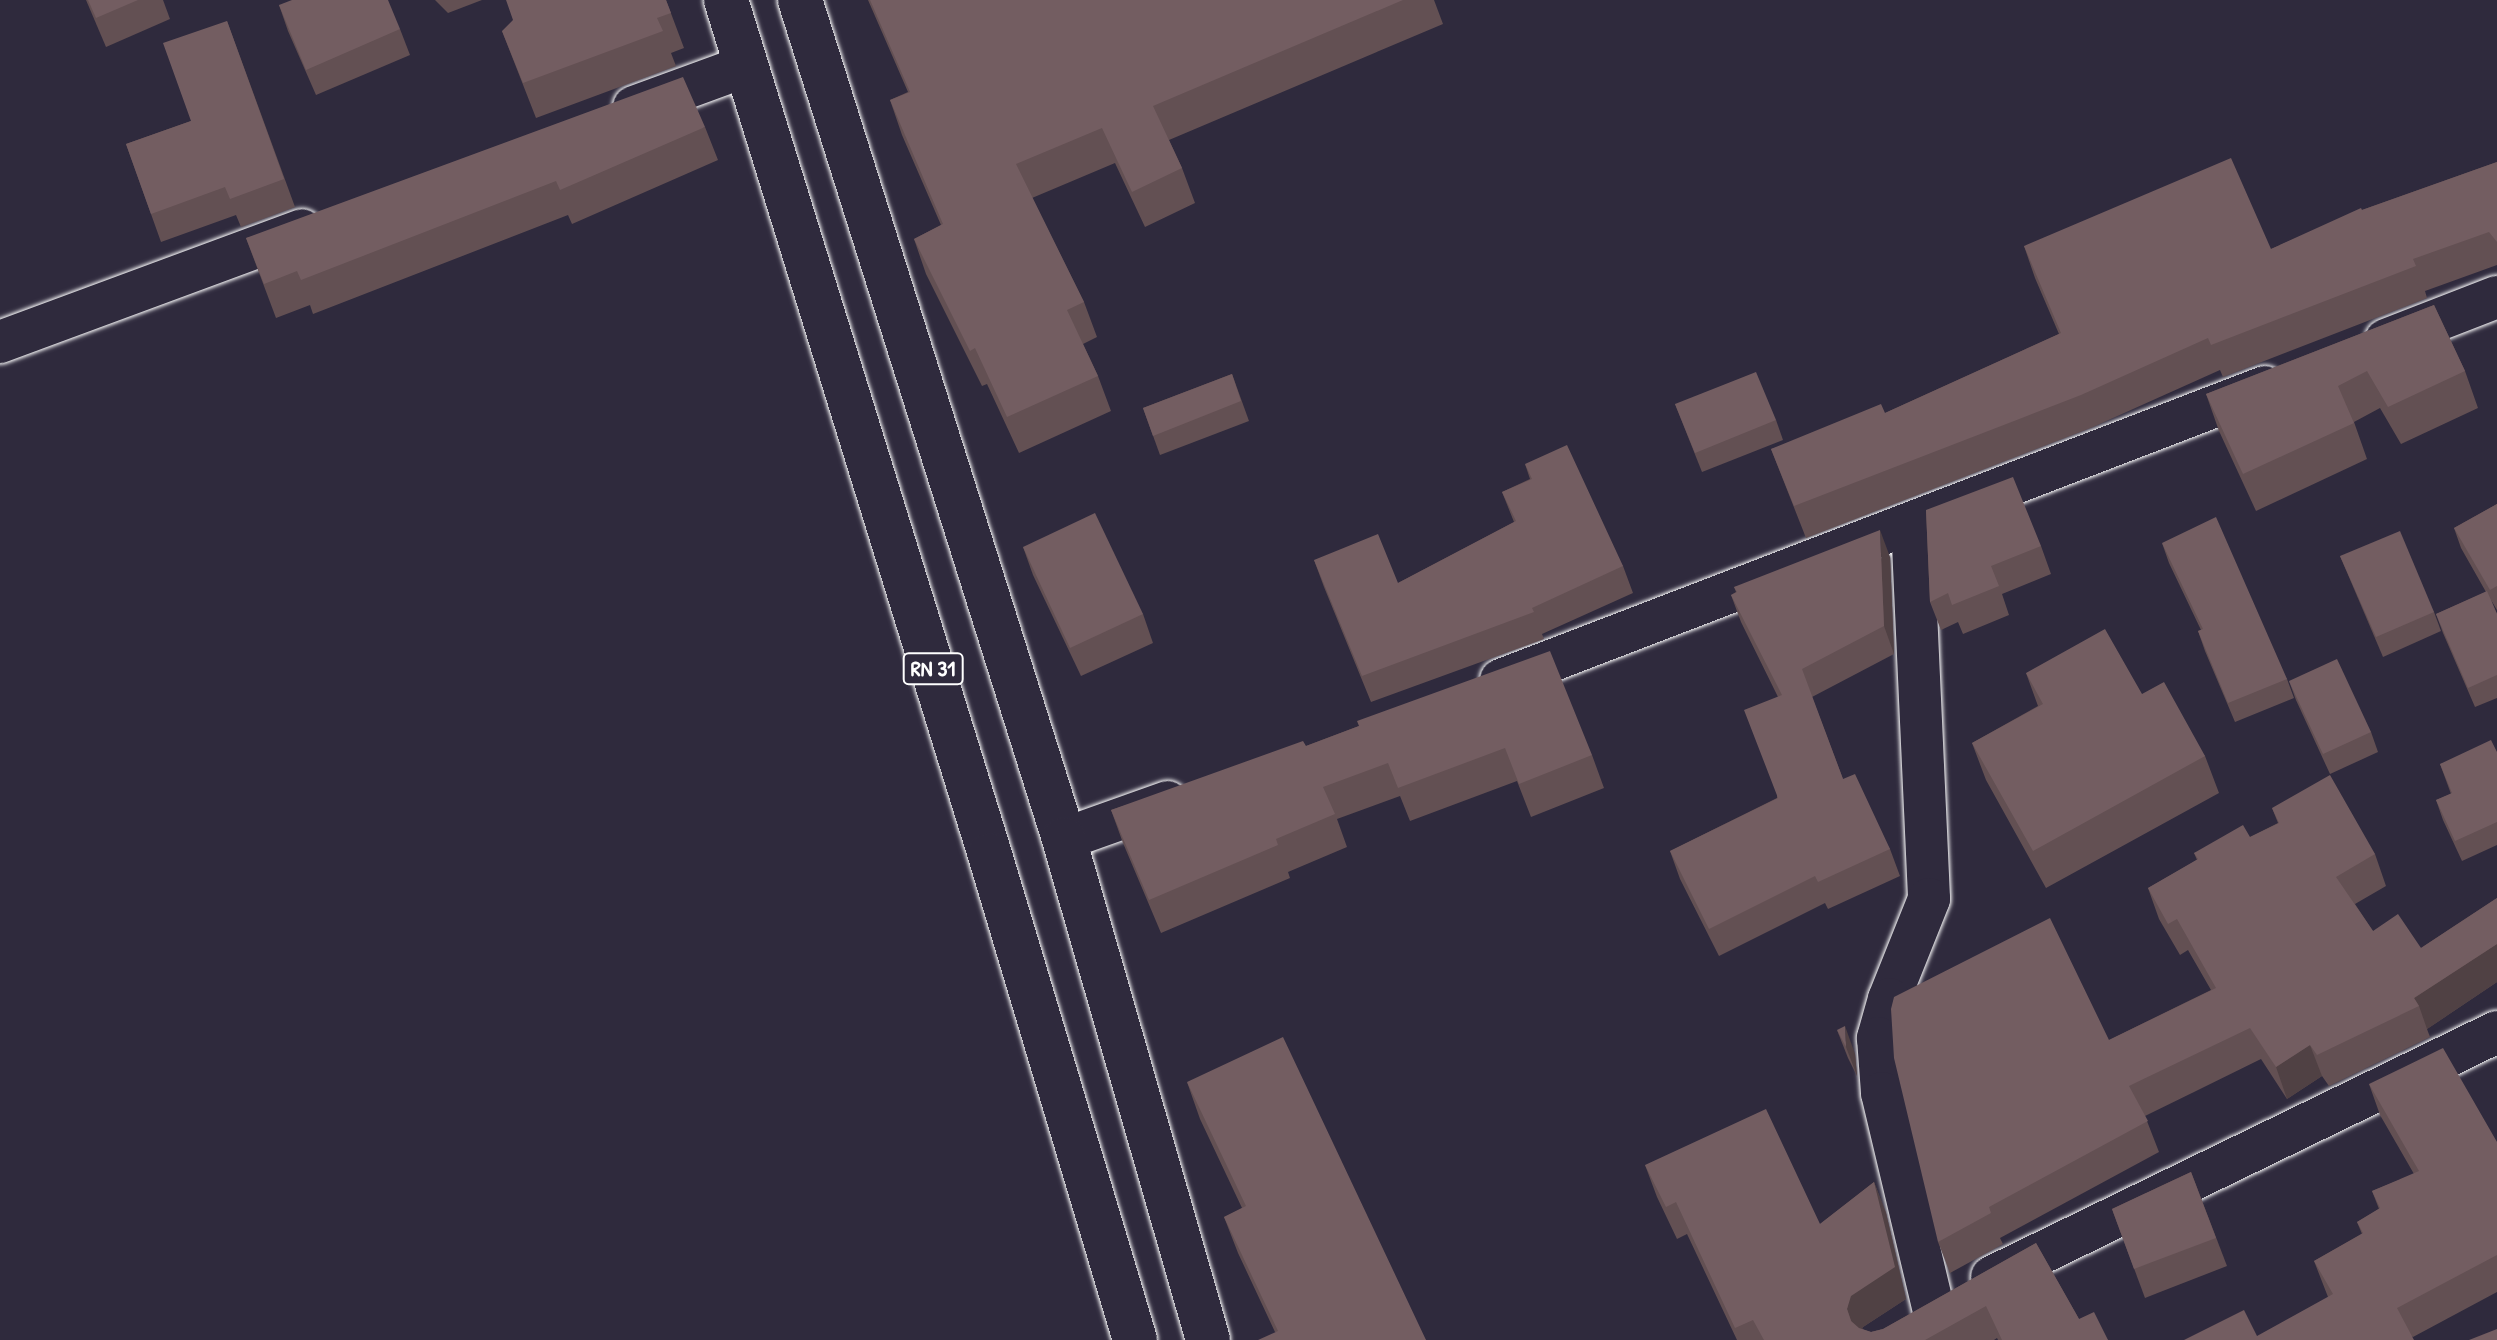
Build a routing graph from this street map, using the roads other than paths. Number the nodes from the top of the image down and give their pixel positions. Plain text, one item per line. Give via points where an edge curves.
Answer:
1 (726, 0) edge
2 (800, 0) edge
3 (746, 66) junction
4 (597, 121) edge
5 (343, 215) edge
6 (2497, 297) edge
7 (0, 342) edge
8 (2350, 354) edge
9 (2305, 372) edge
10 (1912, 523) junction
11 (1464, 694) edge
12 (1197, 791) edge
13 (1064, 839) junction
14 (2497, 1032) edge
15 (1934, 1311) junction
16 (1896, 1333) edge
17 (1135, 1340) edge
18 (1208, 1340) edge

1 - 3 highway, RN 31
2 - 13 highway
3 - 4 street
3 - 17 highway, RN 31
5 - 7 street
6 - 8 street
9 - 10 street
10 - 11 street
10 - 15 street via 1929,899 1878,1038 1882,1093
12 - 13 street
13 - 18 highway
14 - 15 street via 2104,1220
15 - 16 street

